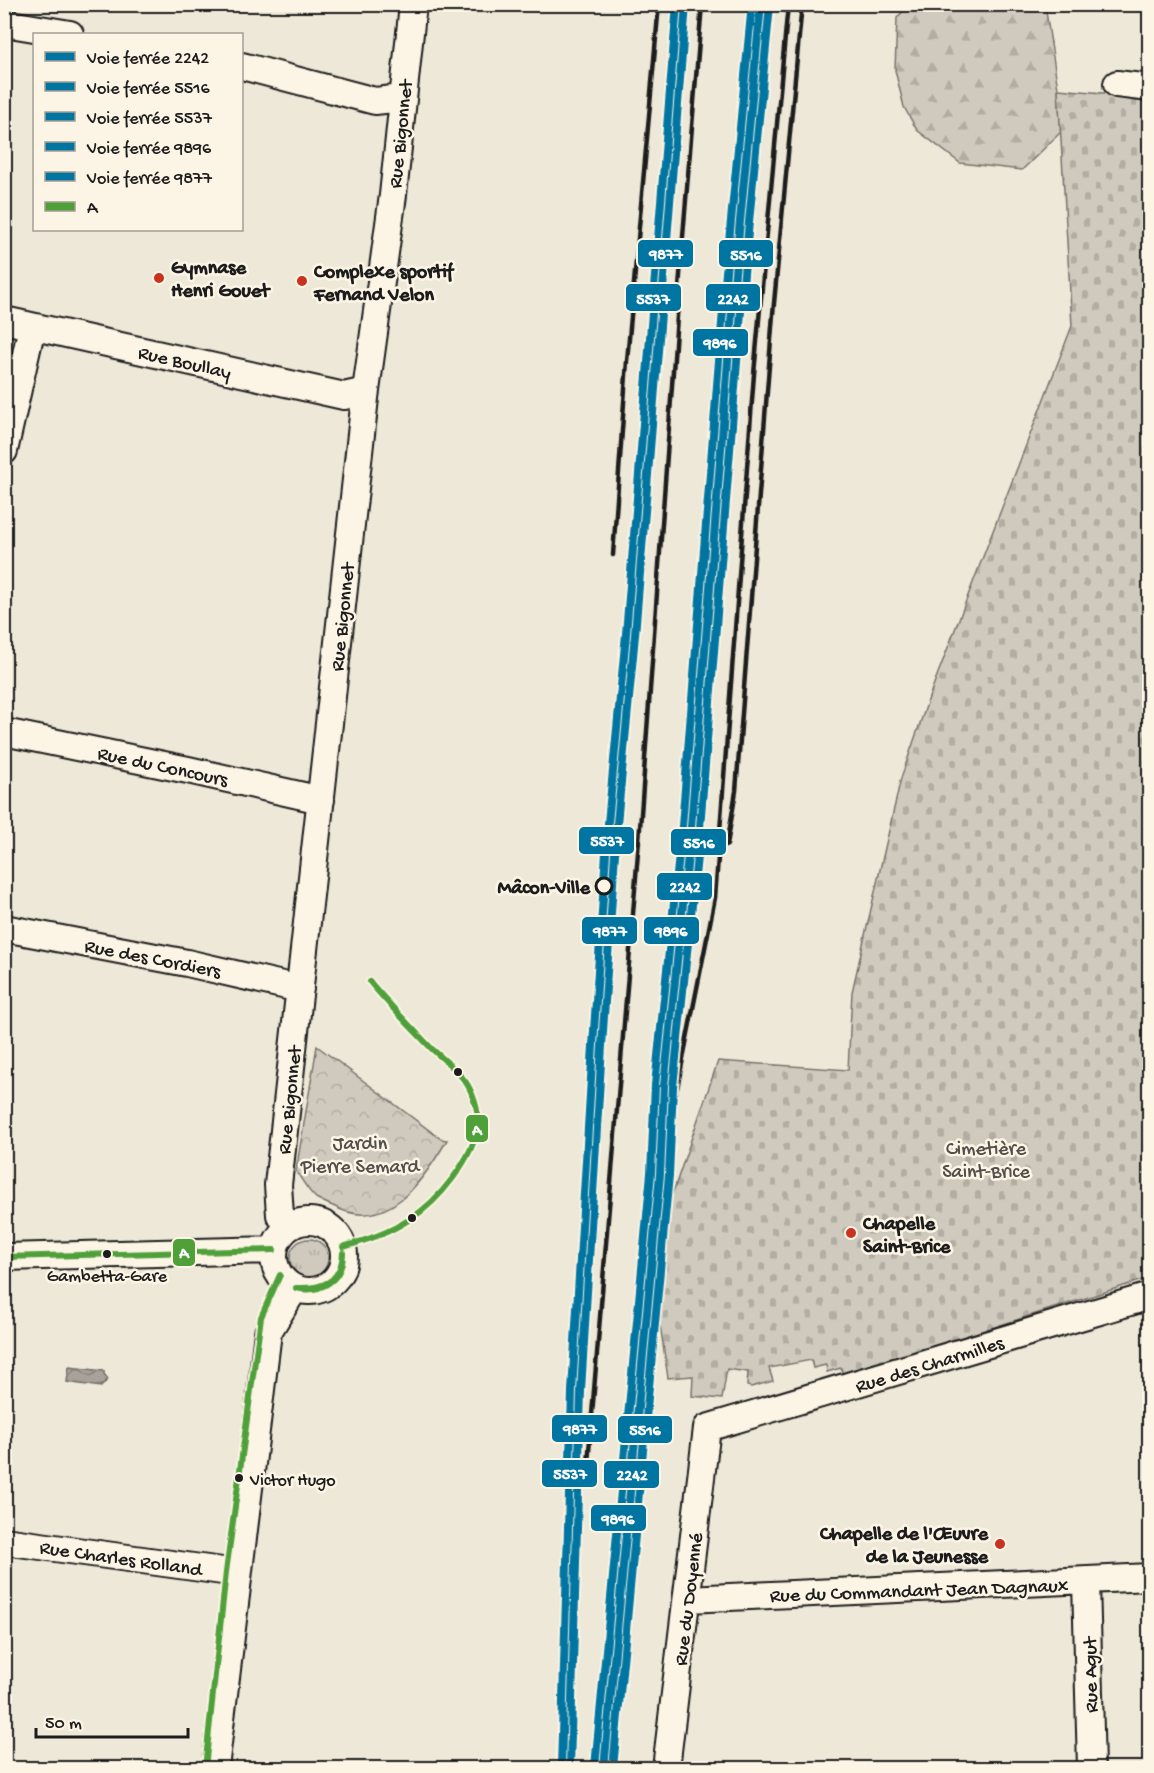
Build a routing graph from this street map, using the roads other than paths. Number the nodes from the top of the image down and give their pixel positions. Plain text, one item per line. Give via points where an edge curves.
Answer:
1 (413, 4) edge
2 (4, 23) edge
3 (63, 33) edge
4 (243, 66) edge
5 (1117, 84) dead end
6 (1149, 88) edge
7 (403, 98) junction
8 (375, 101) junction
9 (393, 195) junction
10 (4, 320) edge
11 (32, 327) junction
12 (366, 391) junction
13 (4, 452) edge
14 (4, 732) edge
15 (321, 800) junction
16 (4, 928) edge
17 (300, 989) junction
18 (291, 1226) junction
19 (274, 1250) junction
20 (4, 1257) edge
21 (295, 1288) junction
22 (1149, 1296) edge
23 (707, 1428) joint
24 (4, 1540) edge
25 (237, 1573) junction
26 (1149, 1577) edge
27 (1086, 1582) junction
28 (688, 1599) junction
29 (215, 1768) edge
30 (666, 1768) edge
31 (1091, 1768) edge

1 - 7 street, Rue Bigonnet
2 - 3 street
4 - 8 street
5 - 6 street
7 - 8 street
7 - 9 street, Rue Bigonnet
8 - 9 street via 392,145
9 - 12 street, Rue Bigonnet
10 - 11 street, Rue Boullay
11 - 12 street, Rue Boullay via 344,396
11 - 13 street
12 - 15 street, Rue Bigonnet
14 - 15 street, Rue du Concours
15 - 17 street, Rue Bigonnet
16 - 17 street, Rue des Cordiers
17 - 18 street, Rue Bigonnet via 278,1185 280,1215
18 - 19 street
18 - 21 street via 309,1221 326,1226 339,1239 343,1254 340,1272 332,1282 308,1291
19 - 20 street
19 - 21 street via 280,1275
21 - 25 street via 268,1332
22 - 23 street, Rue des Charmilles
23 - 28 street, Rue du Doyenné
24 - 25 street, Rue Charles Rolland
25 - 29 street
26 - 27 street, Rue du Commandant Jean Dagnaux
27 - 28 street, Rue du Commandant Jean Dagnaux
27 - 31 street, Rue Agut
28 - 30 street, Rue du Doyenné

